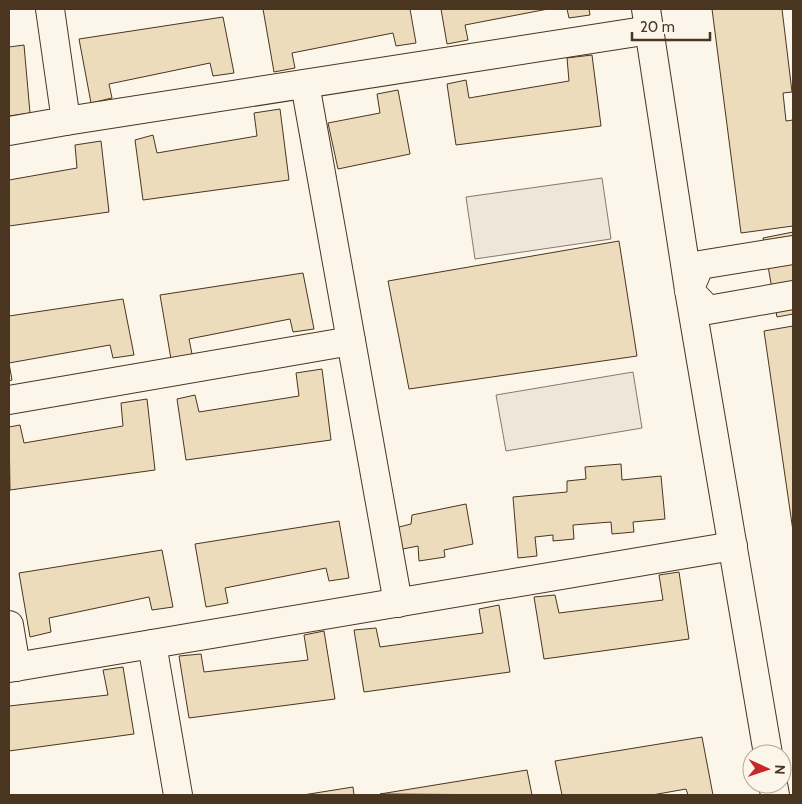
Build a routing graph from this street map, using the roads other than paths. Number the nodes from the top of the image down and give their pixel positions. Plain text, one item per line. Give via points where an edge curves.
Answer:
1 (50, 9) edge
2 (648, 19) edge
3 (305, 84) junction
4 (66, 121) junction
5 (9, 131) edge
6 (793, 250) edge
7 (689, 290) junction
8 (793, 295) edge
9 (351, 341) junction
10 (9, 400) edge
11 (733, 546) junction
12 (398, 603) junction
13 (9, 625) edge
14 (152, 644) junction
15 (12, 667) edge
16 (766, 744) edge
17 (178, 795) edge

1 - 4 lane
2 - 3 lane
2 - 7 lane
3 - 4 lane
3 - 9 lane
4 - 5 lane
6 - 7 lane via 700,265
7 - 8 lane via 708,310
7 - 11 lane
9 - 10 lane
9 - 12 lane
11 - 12 lane
11 - 16 lane
12 - 14 lane
13 - 15 lane
14 - 15 lane
14 - 17 lane

